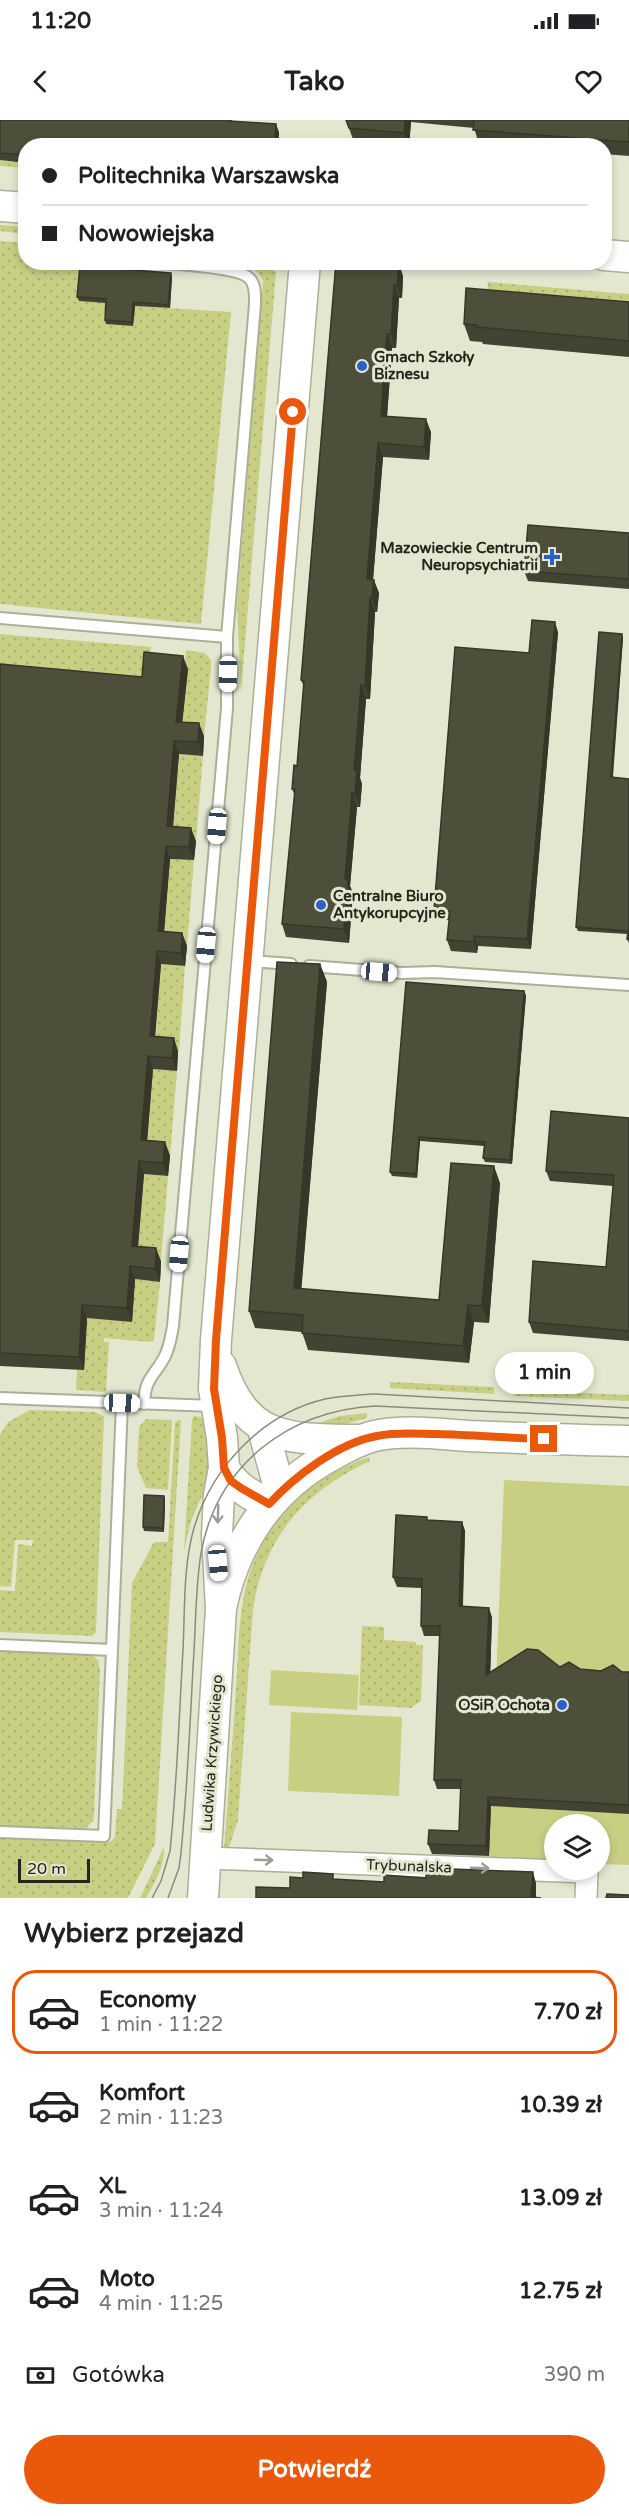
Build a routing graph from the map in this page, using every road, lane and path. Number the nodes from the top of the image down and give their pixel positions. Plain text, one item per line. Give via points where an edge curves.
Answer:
1 (0, 206) edge
2 (18, 207) edge
3 (612, 256) edge
4 (629, 257) edge
5 (224, 270) edge
6 (304, 270) edge
7 (0, 618) edge
8 (227, 637) junction
9 (248, 961) junction
10 (629, 985) edge
11 (217, 1351) junction
12 (0, 1398) edge
13 (122, 1403) junction
14 (144, 1404) junction
15 (217, 1406) junction
16 (263, 1429) junction
17 (362, 1440) junction
18 (629, 1441) edge
19 (224, 1468) junction
20 (275, 1498) junction
21 (222, 1608) junction
22 (0, 1645) edge
23 (112, 1650) junction
24 (0, 1832) edge
25 (206, 1857) junction
26 (187, 1898) edge
27 (202, 1898) edge
28 (586, 1898) edge

1 - 2 street
3 - 4 street
5 - 8 lane via 245,275 253,284 255,304
6 - 9 street, Ludwika Krzywickiego
7 - 8 lane
8 - 14 lane via 227,708 173,1326 167,1352 146,1383
9 - 10 lane
9 - 11 street, Ludwika Krzywickiego
11 - 15 street, Ludwika Krzywickiego
11 - 16 street, Ludwika Krzywickiego via 231,1392
12 - 13 lane
13 - 14 lane
13 - 23 lane
14 - 15 lane
15 - 19 street, Ludwika Krzywickiego
16 - 17 street via 302,1438
16 - 20 street
17 - 18 street via 400,1433
17 - 20 street, Ludwika Krzywickiego via 320,1461
19 - 20 street via 231,1481 241,1488
19 -> 21 street, Ludwika Krzywickiego via 217,1535
20 - 21 street, Ludwika Krzywickiego via 249,1532 236,1558
21 - 25 street, Ludwika Krzywickiego
22 - 23 lane
23 - 24 lane via 104,1836
25 - 26 street
25 - 27 street, Ludwika Krzywickiego
25 -> 28 street, Trybunalska via 587,1872

